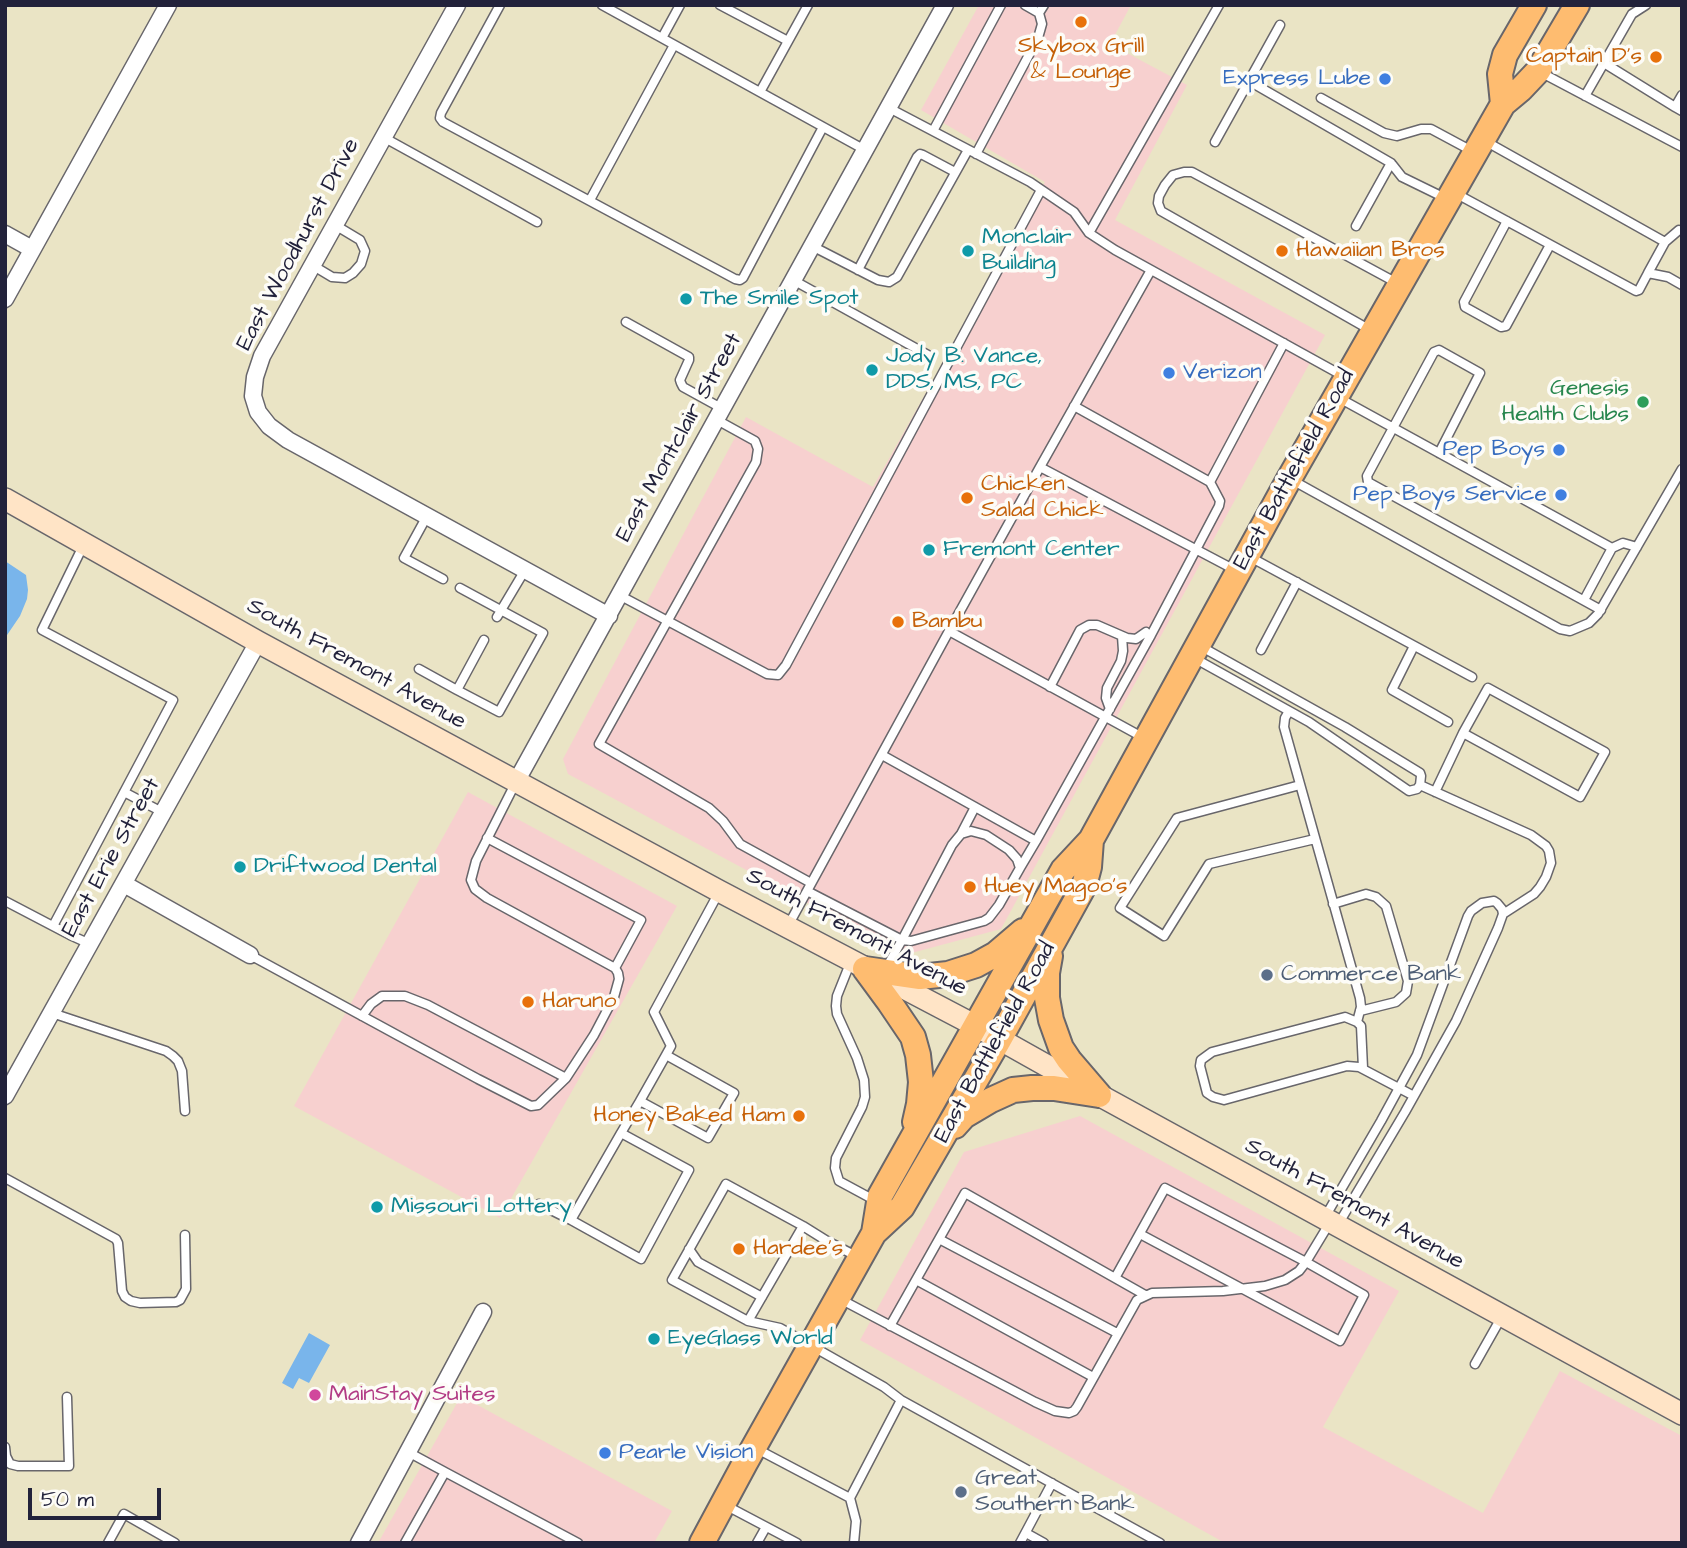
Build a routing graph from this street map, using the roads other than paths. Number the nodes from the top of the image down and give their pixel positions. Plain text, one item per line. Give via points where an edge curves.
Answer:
1 (168, 5) edge
2 (457, 5) edge
3 (500, 5) edge
4 (603, 5) edge
5 (680, 5) edge
6 (720, 5) edge
7 (808, 5) edge
8 (945, 5) edge
9 (1001, 5) edge
10 (1025, 5) edge
11 (1219, 5) edge
12 (1534, 5) edge
13 (1577, 5) edge
14 (1594, 5) edge
15 (1646, 5) edge
16 (1041, 9) edge
17 (1280, 25) dead end
18 (662, 38) junction
19 (788, 41) junction
20 (674, 45) junction
21 (1604, 63) junction
22 (1538, 71) junction
23 (1249, 81) junction
24 (760, 92) junction
25 (1682, 95) edge
26 (1585, 96) junction
27 (1321, 98) dead end
28 (1503, 104) junction
29 (889, 108) junction
30 (1678, 109) edge
31 (823, 127) junction
32 (933, 131) junction
33 (383, 137) junction
34 (1215, 142) dead end
35 (1478, 146) junction
36 (1682, 147) edge
37 (865, 150) junction
38 (972, 152) junction
39 (1391, 163) junction
40 (955, 172) junction
41 (1041, 190) junction
42 (1450, 196) junction
43 (590, 200) junction
44 (1507, 221) junction
45 (537, 222) dead end
46 (334, 225) junction
47 (1356, 226) dead end
48 (1682, 231) edge
49 (1089, 233) junction
50 (5, 234) edge
51 (1665, 242) junction
52 (1550, 245) junction
53 (812, 246) junction
54 (32, 249) junction
55 (312, 265) junction
56 (858, 270) junction
57 (1151, 270) junction
58 (1648, 274) junction
59 (793, 280) junction
60 (1400, 285) junction
61 (1682, 285) edge
62 (5, 299) edge
63 (626, 322) dead end
64 (1373, 332) junction
65 (1284, 343) junction
66 (928, 355) dead end
67 (1341, 387) junction
68 (1074, 406) junction
69 (720, 414) junction
70 (1394, 428) junction
71 (1439, 453) junction
72 (1040, 467) junction
73 (1682, 469) edge
74 (1289, 479) junction
75 (1210, 482) junction
76 (5, 499) edge
77 (427, 516) junction
78 (85, 544) junction
79 (1637, 547) junction
80 (1612, 548) junction
81 (1196, 550) junction
82 (1242, 564) junction
83 (525, 569) junction
84 (443, 579) dead end
85 (1297, 582) junction
86 (460, 588) dead end
87 (619, 595) junction
88 (1584, 600) junction
89 (1601, 610) junction
90 (499, 614) junction
91 (609, 616) junction
92 (667, 621) junction
93 (949, 632) junction
94 (1146, 632) dead end
95 (1122, 636) junction
96 (484, 640) dead end
97 (258, 642) junction
98 (1414, 646) junction
99 (1261, 650) dead end
100 (1195, 651) junction
101 (419, 669) dead end
102 (1472, 677) dead end
103 (1050, 687) junction
104 (457, 690) junction
105 (1289, 711) junction
106 (1107, 713) junction
107 (1448, 722) dead end
108 (1463, 733) junction
109 (1146, 740) junction
110 (882, 755) junction
111 (516, 782) junction
112 (1300, 785) junction
113 (1420, 785) junction
114 (124, 792) junction
115 (1435, 792) junction
116 (975, 807) junction
117 (164, 813) junction
118 (961, 834) junction
119 (488, 838) junction
120 (1315, 839) junction
121 (1091, 840) junction
122 (1036, 841) junction
123 (1020, 868) junction
124 (124, 884) junction
125 (809, 887) junction
126 (719, 891) junction
127 (5, 901) edge
128 (1333, 904) junction
129 (1503, 914) junction
130 (1036, 918) junction
131 (53, 926) junction
132 (787, 927) junction
133 (902, 940) junction
134 (1053, 942) junction
135 (90, 944) junction
136 (250, 955) joint
137 (866, 967) junction
138 (615, 968) junction
139 (1360, 1012) junction
140 (52, 1013) junction
141 (362, 1016) junction
142 (1357, 1021) junction
143 (976, 1026) junction
144 (999, 1040) junction
145 (666, 1055) junction
146 (1363, 1068) junction
147 (566, 1079) junction
148 (1399, 1088) junction
149 (1099, 1095) junction
150 (1414, 1096) junction
151 (5, 1097) edge
152 (640, 1101) junction
153 (185, 1111) dead end
154 (621, 1133) junction
155 (940, 1142) junction
156 (909, 1144) junction
157 (5, 1178) edge
158 (879, 1202) junction
159 (539, 1204) dead end
160 (571, 1220) junction
161 (1331, 1222) junction
162 (803, 1226) junction
163 (874, 1233) junction
164 (185, 1234) dead end
165 (1140, 1234) junction
166 (939, 1239) junction
167 (689, 1249) junction
168 (859, 1258) junction
169 (1306, 1262) junction
170 (1115, 1278) junction
171 (916, 1280) junction
172 (1242, 1289) junction
173 (1145, 1295) junction
174 (762, 1297) junction
175 (838, 1298) junction
176 (483, 1312) dead end
177 (1502, 1316) junction
178 (748, 1321) junction
179 (890, 1326) junction
180 (1117, 1334) junction
181 (811, 1345) junction
182 (1475, 1364) dead end
183 (1093, 1377) junction
184 (67, 1397) dead end
185 (901, 1400) junction
186 (1682, 1414) edge
187 (5, 1447) edge
188 (754, 1447) junction
189 (408, 1452) junction
190 (445, 1472) junction
191 (1052, 1483) junction
192 (850, 1498) junction
193 (724, 1504) junction
194 (766, 1527) junction
195 (1026, 1532) junction
196 (108, 1543) edge
197 (175, 1543) edge
198 (359, 1543) edge
199 (405, 1543) edge
200 (578, 1543) edge
201 (702, 1543) edge
202 (757, 1543) edge
203 (797, 1543) edge
204 (854, 1543) edge
205 (1020, 1543) edge
206 (1044, 1543) edge
207 (1160, 1543) edge

1 - 54 street
2 - 33 street, East Woodhurst Drive
3 - 43 lane via 440,118
4 - 18 lane
5 - 18 lane
6 - 19 lane
7 - 19 lane
8 - 29 street, East Montclair Street
9 - 32 lane
10 - 16 lane
11 - 49 lane
12 - 28 main road via 1505,55 1500,74
13 - 22 main road, East Battlefield Road
14 - 22 main road via 1577,32
15 - 21 lane via 1632,14
16 - 38 lane via 1038,38
17 - 23 lane
18 - 20 lane
19 - 24 lane
20 - 24 lane
20 - 43 lane
21 - 26 lane
21 - 30 lane
22 - 26 lane
22 - 28 main road, East Battlefield Road
23 - 34 lane
23 - 39 lane
24 - 31 lane
25 - 30 lane
26 - 36 lane
27 - 35 lane via 1384,134 1431,129
28 - 35 main road, East Battlefield Road
29 - 32 lane
29 - 37 street, East Montclair Street
31 - 37 lane
31 - 43 lane via 740,280
32 - 38 lane
33 - 45 lane
33 - 46 street, East Woodhurst Drive
35 - 42 main road, East Battlefield Road
35 - 51 lane
37 - 53 street, East Montclair Street
38 - 40 lane
38 - 41 lane
39 - 42 lane via 1402,177
39 - 47 lane
40 - 56 lane via 897,277 889,282
40 - 56 lane via 923,155 917,157
41 - 49 lane via 1073,212
41 - 92 lane via 778,675 767,674
42 - 44 lane
42 - 60 main road, East Battlefield Road
44 - 52 lane
44 - 52 lane via 1465,307 1506,326
46 - 55 street, East Woodhurst Drive
46 - 55 lane via 360,240 365,250 361,264 345,278 332,277
48 - 51 lane
49 - 57 lane
50 - 54 street
51 - 58 lane
52 - 58 lane via 1636,291
53 - 56 lane
53 - 59 street, East Montclair Street
54 - 62 street
55 - 77 street, East Woodhurst Drive via 262,356 253,396 258,412 288,440
57 - 65 lane
57 - 68 lane
58 - 61 lane
59 - 66 lane
59 - 69 street, East Montclair Street
60 - 64 main road, East Battlefield Road
60 - 64 lane via 1192,172 1177,173 1165,185 1159,196 1161,211
63 - 69 lane via 689,357 680,380 683,387
64 - 67 main road, East Battlefield Road
65 - 67 lane
65 - 75 lane
67 - 70 lane
67 - 74 main road, East Battlefield Road
68 - 72 lane
68 - 75 lane
69 - 87 street, East Montclair Street
69 - 92 lane via 755,442 756,462
70 - 71 lane
70 - 71 lane via 1439,350 1480,373
70 - 88 lane via 1367,475 1368,482
71 - 80 lane
72 - 81 lane
72 - 93 lane
73 - 79 lane
74 - 82 main road, East Battlefield Road
74 - 89 lane via 1560,628 1580,628
75 - 81 lane via 1219,506
76 - 78 main road, South Fremont Avenue
77 - 83 street, East Woodhurst Drive
77 - 84 lane via 404,558
78 - 97 main road, South Fremont Avenue
78 - 114 lane via 42,630 173,699
79 - 80 lane via 1623,543
79 - 89 lane
80 - 88 lane
81 - 82 lane
81 - 106 lane
82 - 85 lane
82 - 100 main road, East Battlefield Road
83 - 90 lane
83 - 91 street, East Woodhurst Drive
85 - 98 lane
85 - 99 lane
86 - 90 lane
87 - 91 street, East Montclair Street
87 - 92 lane
88 - 89 lane
90 - 104 lane via 543,633 499,712
91 - 111 street, East Montclair Street
92 - 125 lane via 599,744 709,808 740,844
93 - 103 lane
93 - 110 lane
94 - 95 lane via 1136,639
95 - 103 lane via 1097,625 1080,630
95 - 106 lane via 1121,661 1105,698
96 - 104 lane
97 - 111 main road, South Fremont Avenue
97 - 117 street, East Erie Street
98 - 102 lane
98 - 107 lane via 1392,690
100 - 105 lane
100 - 109 main road, East Battlefield Road
100 - 113 lane via 1345,727 1420,773
101 - 104 lane
103 - 106 lane
105 - 112 lane via 1284,727
105 - 113 lane via 1409,791
106 - 109 lane
106 - 122 lane
108 - 108 lane via 1580,797 1605,752 1488,688
108 - 115 lane
109 - 121 main road, East Battlefield Road
110 - 116 lane
110 - 125 lane
111 - 119 lane
111 - 126 main road, South Fremont Avenue
112 - 120 lane
112 - 120 lane via 1177,818 1120,908 1164,936 1209,864
113 - 115 lane
114 - 117 lane
114 - 131 lane
115 - 129 lane via 1531,835 1549,851 1551,863 1540,887
116 - 118 lane
116 - 122 lane
117 - 124 street, East Erie Street
118 - 123 lane via 986,835 1009,850
118 - 133 lane
119 - 138 lane via 471,880 475,889
119 - 138 lane via 641,920
120 - 128 lane
121 - 130 main road, East Battlefield Road via 1063,870
121 - 134 main road, East Battlefield Road via 1084,886
122 - 123 lane
123 - 133 lane via 989,918
124 - 135 street, East Erie Street
124 - 136 street
125 - 132 lane
125 - 133 lane
126 - 132 main road, South Fremont Avenue
126 - 145 lane via 654,1012 671,1046
127 - 131 lane
128 - 139 lane
128 - 139 lane via 1366,894 1386,906 1408,982 1406,993 1396,1002
129 - 148 lane via 1494,901 1468,916 1424,1038
129 - 150 lane via 1456,1021
130 - 137 main road via 996,954 948,974 920,977
130 - 143 main road, East Battlefield Road
131 - 135 lane
132 - 137 main road, South Fremont Avenue
133 - 137 lane
134 - 144 main road, East Battlefield Road
134 - 149 main road via 1047,973 1051,1020 1061,1048
135 - 140 street, East Erie Street
136 - 141 lane
137 - 143 main road, South Fremont Avenue
137 - 156 main road via 912,1037 918,1055 919,1104
137 - 158 lane via 837,996 837,1014 858,1058 865,1097 835,1168 839,1181
138 - 147 lane via 619,979 614,997
139 - 142 lane
140 - 151 street, East Erie Street
140 - 153 lane via 173,1056 182,1071
141 - 147 lane via 382,996 405,996
141 - 147 lane via 531,1107
142 - 146 lane via 1363,1031
142 - 146 lane via 1345,1017 1212,1052 1200,1066 1207,1093 1224,1100 1347,1066
143 - 144 main road, South Fremont Avenue
143 - 156 main road, East Battlefield Road
144 - 149 main road, South Fremont Avenue
144 - 155 main road, East Battlefield Road
145 - 152 lane
145 - 152 lane via 734,1093 715,1127 708,1138
146 - 148 lane
148 - 150 lane
148 - 161 lane
149 - 155 main road via 1054,1088 1013,1090 964,1116
149 - 161 main road, South Fremont Avenue
150 - 161 lane
152 - 154 lane
154 - 160 lane
154 - 160 lane via 689,1170 641,1259
155 - 163 main road, East Battlefield Road via 902,1207
156 - 158 main road, East Battlefield Road
157 - 164 lane via 113,1236 118,1243 122,1291 131,1301 180,1300 186,1289
158 - 163 main road, East Battlefield Road
159 - 160 lane
161 - 169 lane
161 - 177 main road, South Fremont Avenue
162 - 167 lane via 726,1184
162 - 168 lane
162 - 174 lane
163 - 168 main road, East Battlefield Road
165 - 169 lane via 1165,1188
165 - 170 lane
165 - 172 lane
166 - 170 lane via 965,1193
166 - 171 lane
166 - 180 lane
167 - 174 lane via 698,1262
167 - 178 lane via 672,1279
168 - 175 main road, East Battlefield Road
169 - 172 lane via 1285,1280
169 - 172 lane via 1364,1295 1340,1341
170 - 173 lane
171 - 179 lane
171 - 183 lane
172 - 173 lane
173 - 180 lane via 1137,1300
174 - 178 lane
175 - 179 lane
175 - 181 main road, East Battlefield Road
176 - 189 street
177 - 182 lane
177 - 186 main road, South Fremont Avenue
178 - 181 lane via 780,1328
179 - 183 lane via 1062,1413 1074,1411
180 - 183 lane
181 - 185 lane
181 - 188 main road, East Battlefield Road
184 - 187 lane via 69,1466 10,1464
185 - 191 lane
185 - 192 lane
188 - 192 lane
188 - 193 main road, East Battlefield Road
189 - 190 lane
189 - 198 street
190 - 199 lane
190 - 200 lane
191 - 195 lane
191 - 207 lane
192 - 204 lane via 856,1521
193 - 194 lane
193 - 201 main road, East Battlefield Road
194 - 202 lane
194 - 203 lane
195 - 205 lane
195 - 206 lane
196 - 197 lane via 124,1514

